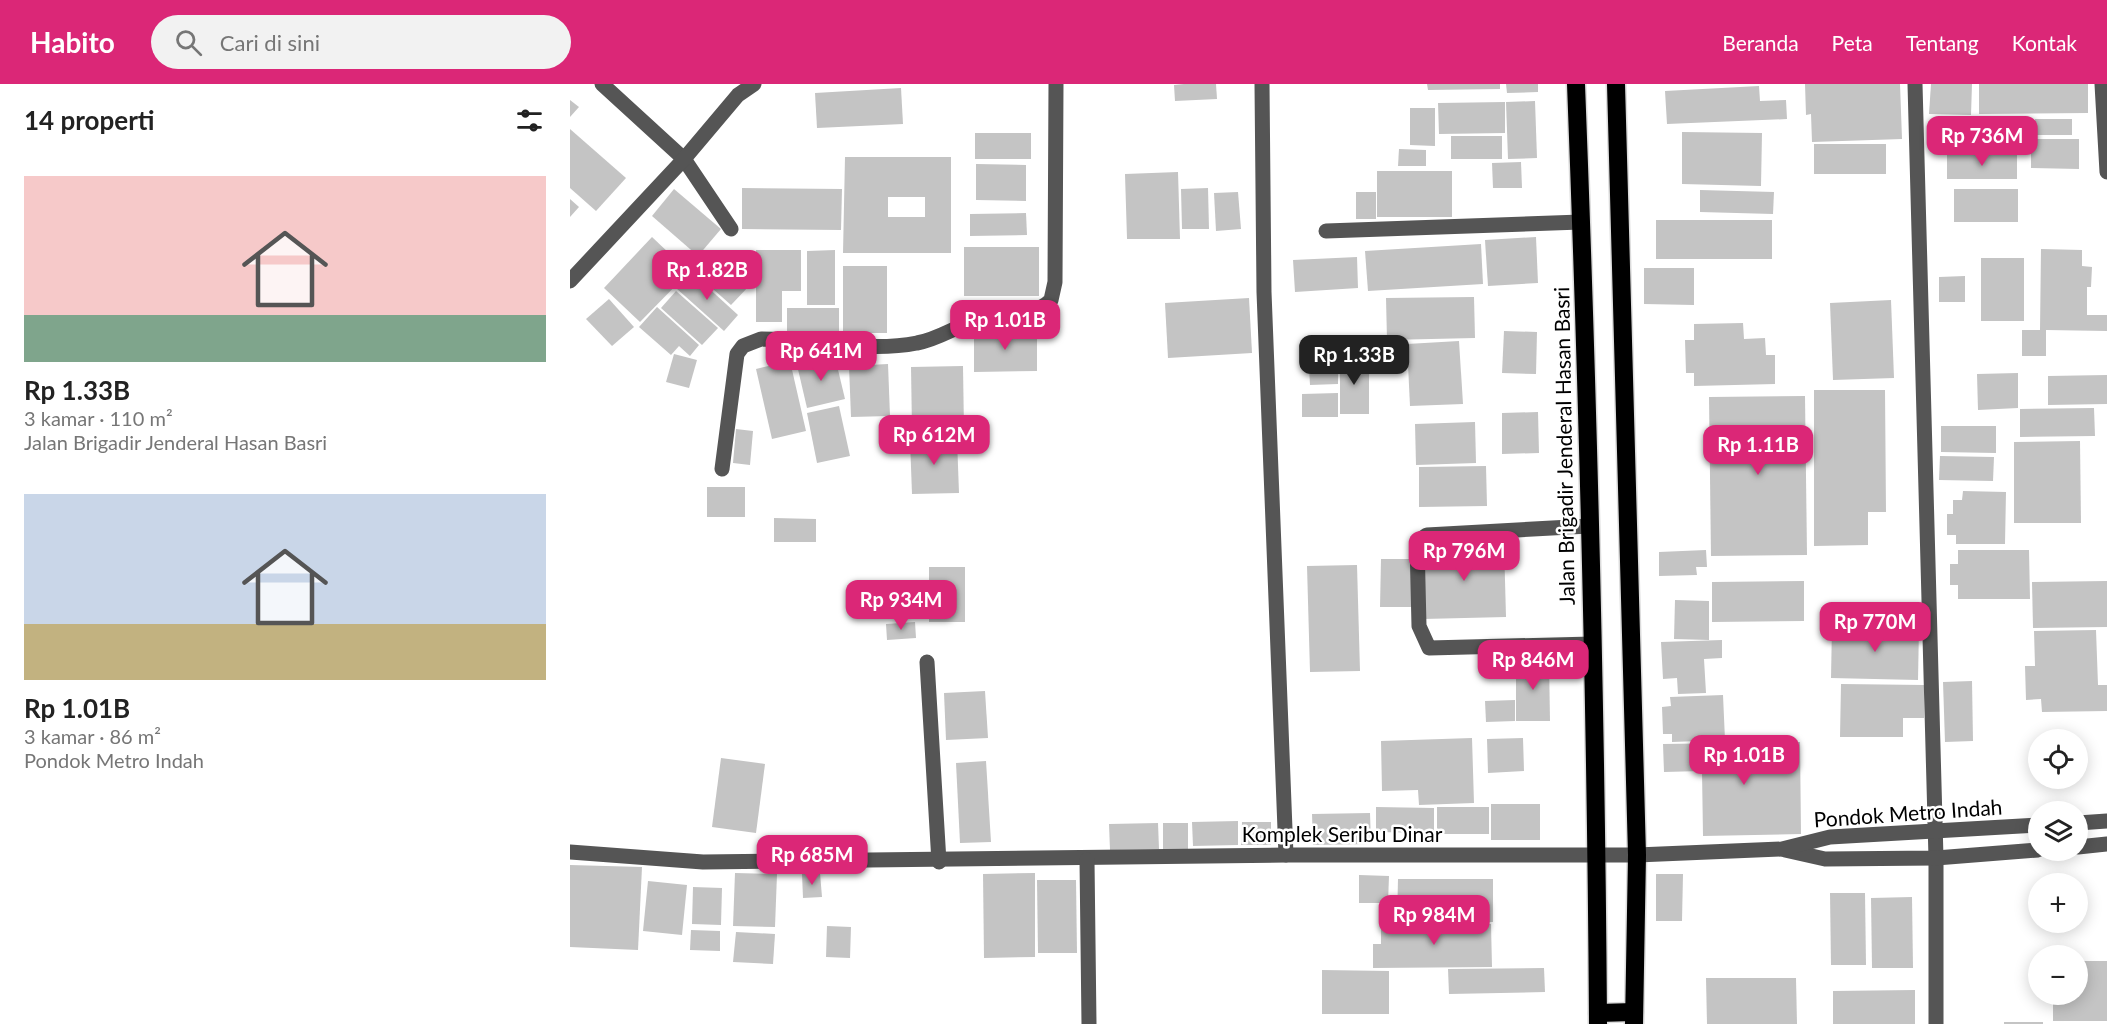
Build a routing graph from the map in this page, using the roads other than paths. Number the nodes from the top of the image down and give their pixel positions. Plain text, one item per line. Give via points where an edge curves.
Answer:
1 (602, 84) edge
2 (754, 84) edge
3 (1056, 84) edge
4 (1262, 84) edge
5 (1576, 84) edge
6 (1616, 84) edge
7 (1915, 84) edge
8 (2102, 84) edge
9 (684, 159) junction
10 (2107, 171) edge
11 (1581, 222) junction
12 (731, 229) dead end
13 (1326, 231) dead end
14 (570, 281) edge
15 (722, 469) dead end
16 (1589, 526) junction
17 (1593, 644) junction
18 (927, 662) dead end
19 (2107, 820) edge
20 (2088, 822) edge
21 (2028, 826) edge
22 (1935, 833) junction
23 (2107, 844) edge
24 (2088, 846) edge
25 (1782, 849) junction
26 (2028, 851) edge
27 (570, 852) edge
28 (1286, 855) junction
29 (1598, 855) junction
30 (1636, 855) junction
31 (1936, 858) junction
32 (1087, 860) junction
33 (939, 861) junction
34 (1634, 1018) edge
35 (1598, 1019) edge
36 (1089, 1024) edge
37 (1936, 1024) edge

1 - 9 street
2 - 9 street via 738,95
3 - 15 street via 1055,282 1051,300 1040,309 979,320 916,343 887,346 761,339 744,346 737,354
4 - 28 street via 1264,292
5 - 11 highway, Jalan Brigadir Jenderal Hasan Basri
6 - 30 highway
7 - 22 street
8 - 10 street
9 - 12 street
9 - 14 street
11 - 13 street
11 - 16 highway, Jalan Brigadir Jenderal Hasan Basri
16 - 17 highway, Jalan Brigadir Jenderal Hasan Basri
16 - 17 street via 1427,535 1417,542 1419,626 1429,648
17 - 29 highway, Jalan Brigadir Jenderal Hasan Basri
18 - 33 street
19 - 20 street
21 - 22 street, Pondok Metro Indah
22 - 25 street, Pondok Metro Indah via 1830,837
22 - 31 street
23 - 24 street
25 - 30 street, Pondok Metro Indah
25 - 31 street, Pondok Metro Indah via 1825,859
26 - 31 street, Pondok Metro Indah
27 - 33 street, Komplek Seribu Dinar via 703,862
28 - 29 street, Komplek Seribu Dinar
28 - 32 street, Komplek Seribu Dinar
29 - 30 street, Komplek Seribu Dinar
29 - 35 highway, Jalan Brigadir Jenderal Hasan Basri
30 - 34 highway
31 - 37 street
32 - 33 street, Komplek Seribu Dinar
32 - 36 street
34 - 35 highway

